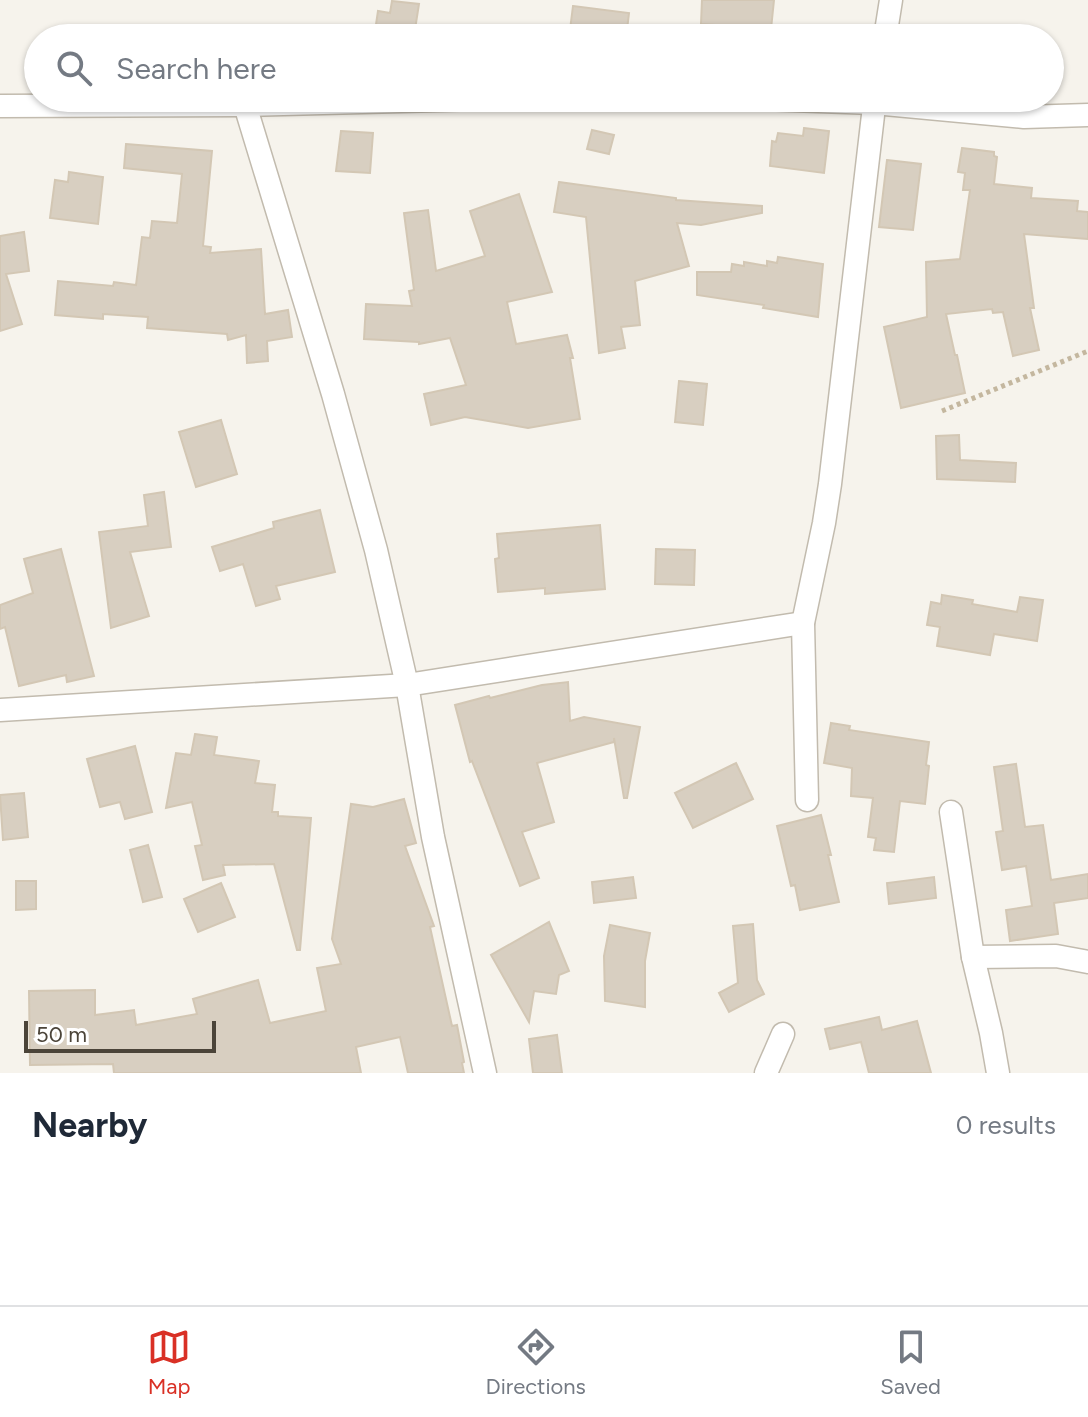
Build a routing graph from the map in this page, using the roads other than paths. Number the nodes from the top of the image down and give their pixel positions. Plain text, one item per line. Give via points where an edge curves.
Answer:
1 (891, 0) edge
2 (887, 24) edge
3 (0, 106) edge
4 (24, 106) edge
5 (247, 112) edge
6 (874, 112) edge
7 (980, 112) edge
8 (1088, 115) edge
9 (803, 623) junction
10 (407, 685) junction
11 (0, 710) edge
12 (807, 800) dead end
13 (951, 812) dead end
14 (973, 957) junction
15 (1088, 962) edge
16 (783, 1034) dead end
17 (485, 1073) edge
18 (766, 1073) edge
19 (998, 1073) edge

1 - 2 street
3 - 4 street
5 - 10 street via 337,408
6 - 9 street via 830,484
7 - 8 street
9 - 10 street
9 - 12 street
10 - 11 street
10 - 17 street via 433,837
13 - 14 street
14 - 15 street via 1056,956
14 - 19 street
16 - 18 street

